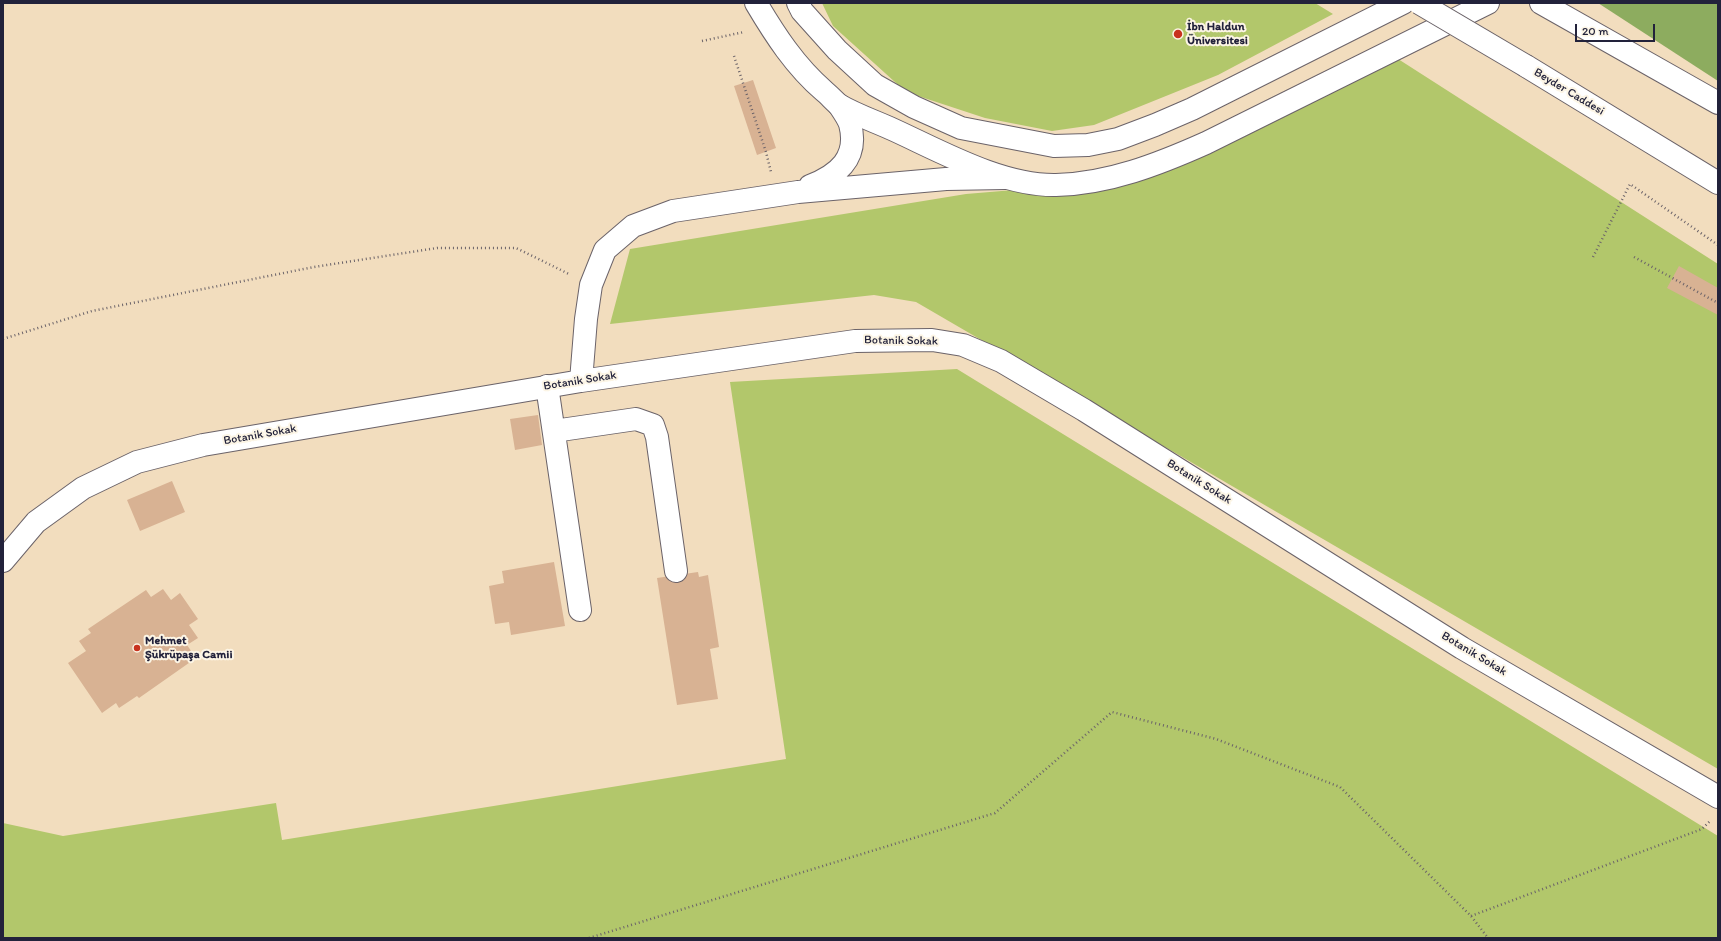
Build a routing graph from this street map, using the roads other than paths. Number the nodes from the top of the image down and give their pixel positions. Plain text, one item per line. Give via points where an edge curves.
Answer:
1 (756, 3) edge
2 (798, 3) edge
3 (1403, 3) edge
4 (1419, 3) edge
5 (1488, 3) edge
6 (1541, 3) edge
7 (1718, 103) edge
8 (839, 105) junction
9 (1012, 178) junction
10 (1718, 183) edge
11 (798, 192) junction
12 (581, 380) junction
13 (547, 386) junction
14 (554, 431) junction
15 (3, 561) edge
16 (676, 571) dead end
17 (580, 610) dead end
18 (1718, 797) edge

1 - 8 main road via 776,38 811,80
2 - 3 main road via 802,11 837,50 874,85 961,128 1054,146 1088,145 1118,139 1155,126
4 - 10 main road, Beyder Caddesi, bridge
5 - 9 main road via 1213,140 1165,161 1080,183 1055,185 1030,183
6 - 7 main road
8 - 9 main road via 987,172
8 - 11 main road via 849,123 852,140 849,155 839,170 829,178
9 - 11 main road via 946,179
11 - 12 main road via 673,211 633,226 605,250 591,285
12 - 13 main road, Botanik Sokak
12 - 18 main road, Botanik Sokak via 855,341 932,340 963,345 1001,360 1462,648
13 - 14 main road
13 - 15 main road, Botanik Sokak via 203,445 137,462 83,488 36,522
14 - 16 main road via 636,419 653,425 657,437
14 - 17 main road

